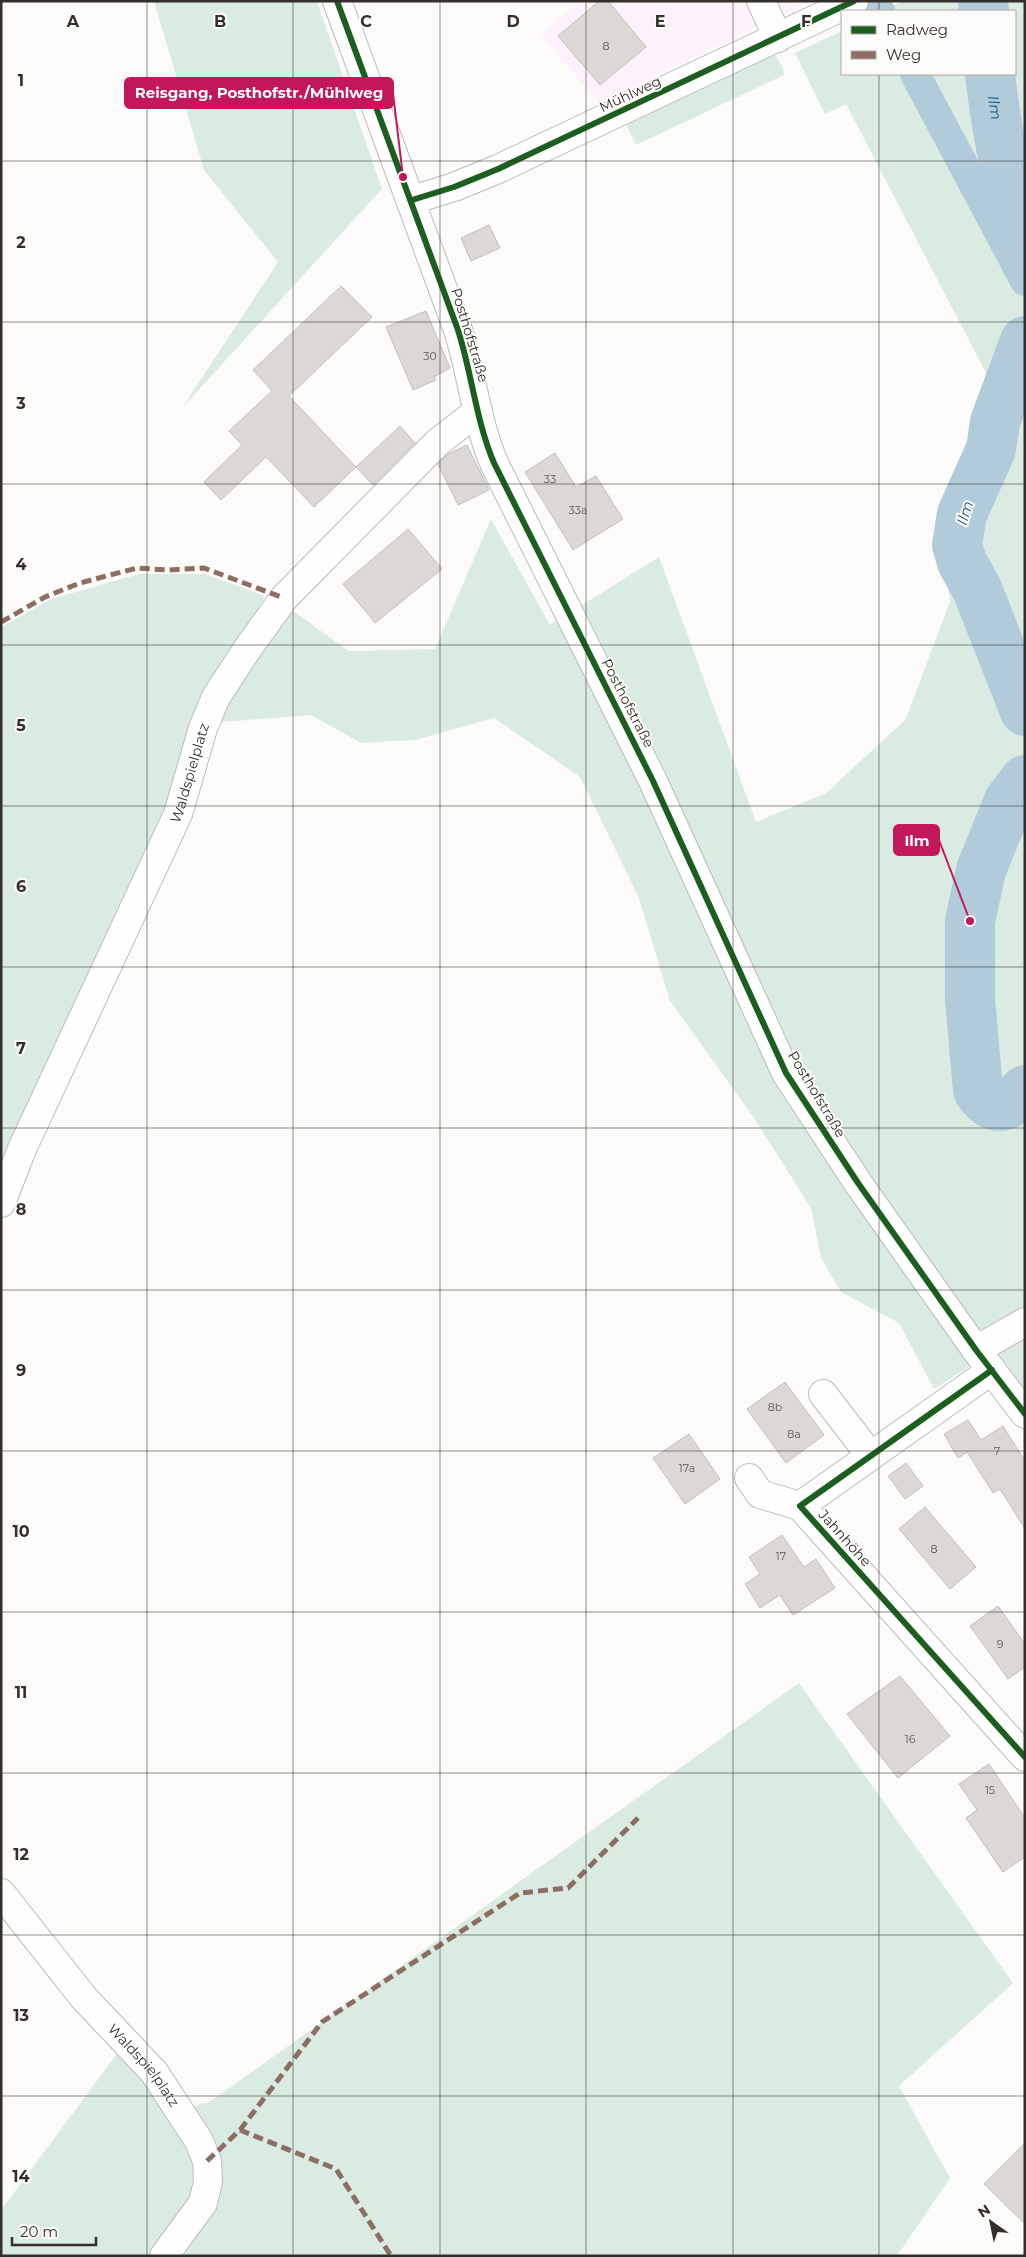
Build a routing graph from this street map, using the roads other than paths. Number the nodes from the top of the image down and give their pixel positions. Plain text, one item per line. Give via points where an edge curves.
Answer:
1 (337, 1) edge
2 (761, 1) edge
3 (853, 2) edge
4 (778, 38) junction
5 (412, 200) junction
6 (478, 411) junction
7 (1, 1203) edge
8 (1025, 1322) edge
9 (984, 1360) junction
10 (823, 1394) dead end
11 (1025, 1414) edge
12 (871, 1456) junction
13 (749, 1478) dead end
14 (800, 1506) junction
15 (1025, 1758) edge
16 (1, 1893) edge
17 (164, 2256) edge

1 - 5 street, Posthofstraße
2 - 4 street
3 - 4 street, Mühlweg
4 - 5 street, Mühlweg via 476,179
5 - 6 street, Posthofstraße via 467,357
6 - 7 street, Waldspielplatz via 438,442 284,598 216,698 203,728 178,814 22,1149
6 - 9 street, Posthofstraße via 494,463 653,780 786,1073 858,1183
8 - 9 street, Jahnhöhe
9 - 11 street
9 - 12 street, Jahnhöhe
10 - 12 street
12 - 14 street, Jahnhöhe
13 - 14 street via 760,1494
14 - 15 street, Jahnhöhe
16 - 17 street, Waldspielplatz via 84,1998 154,2072 199,2141 207,2161 208,2182 202,2203

